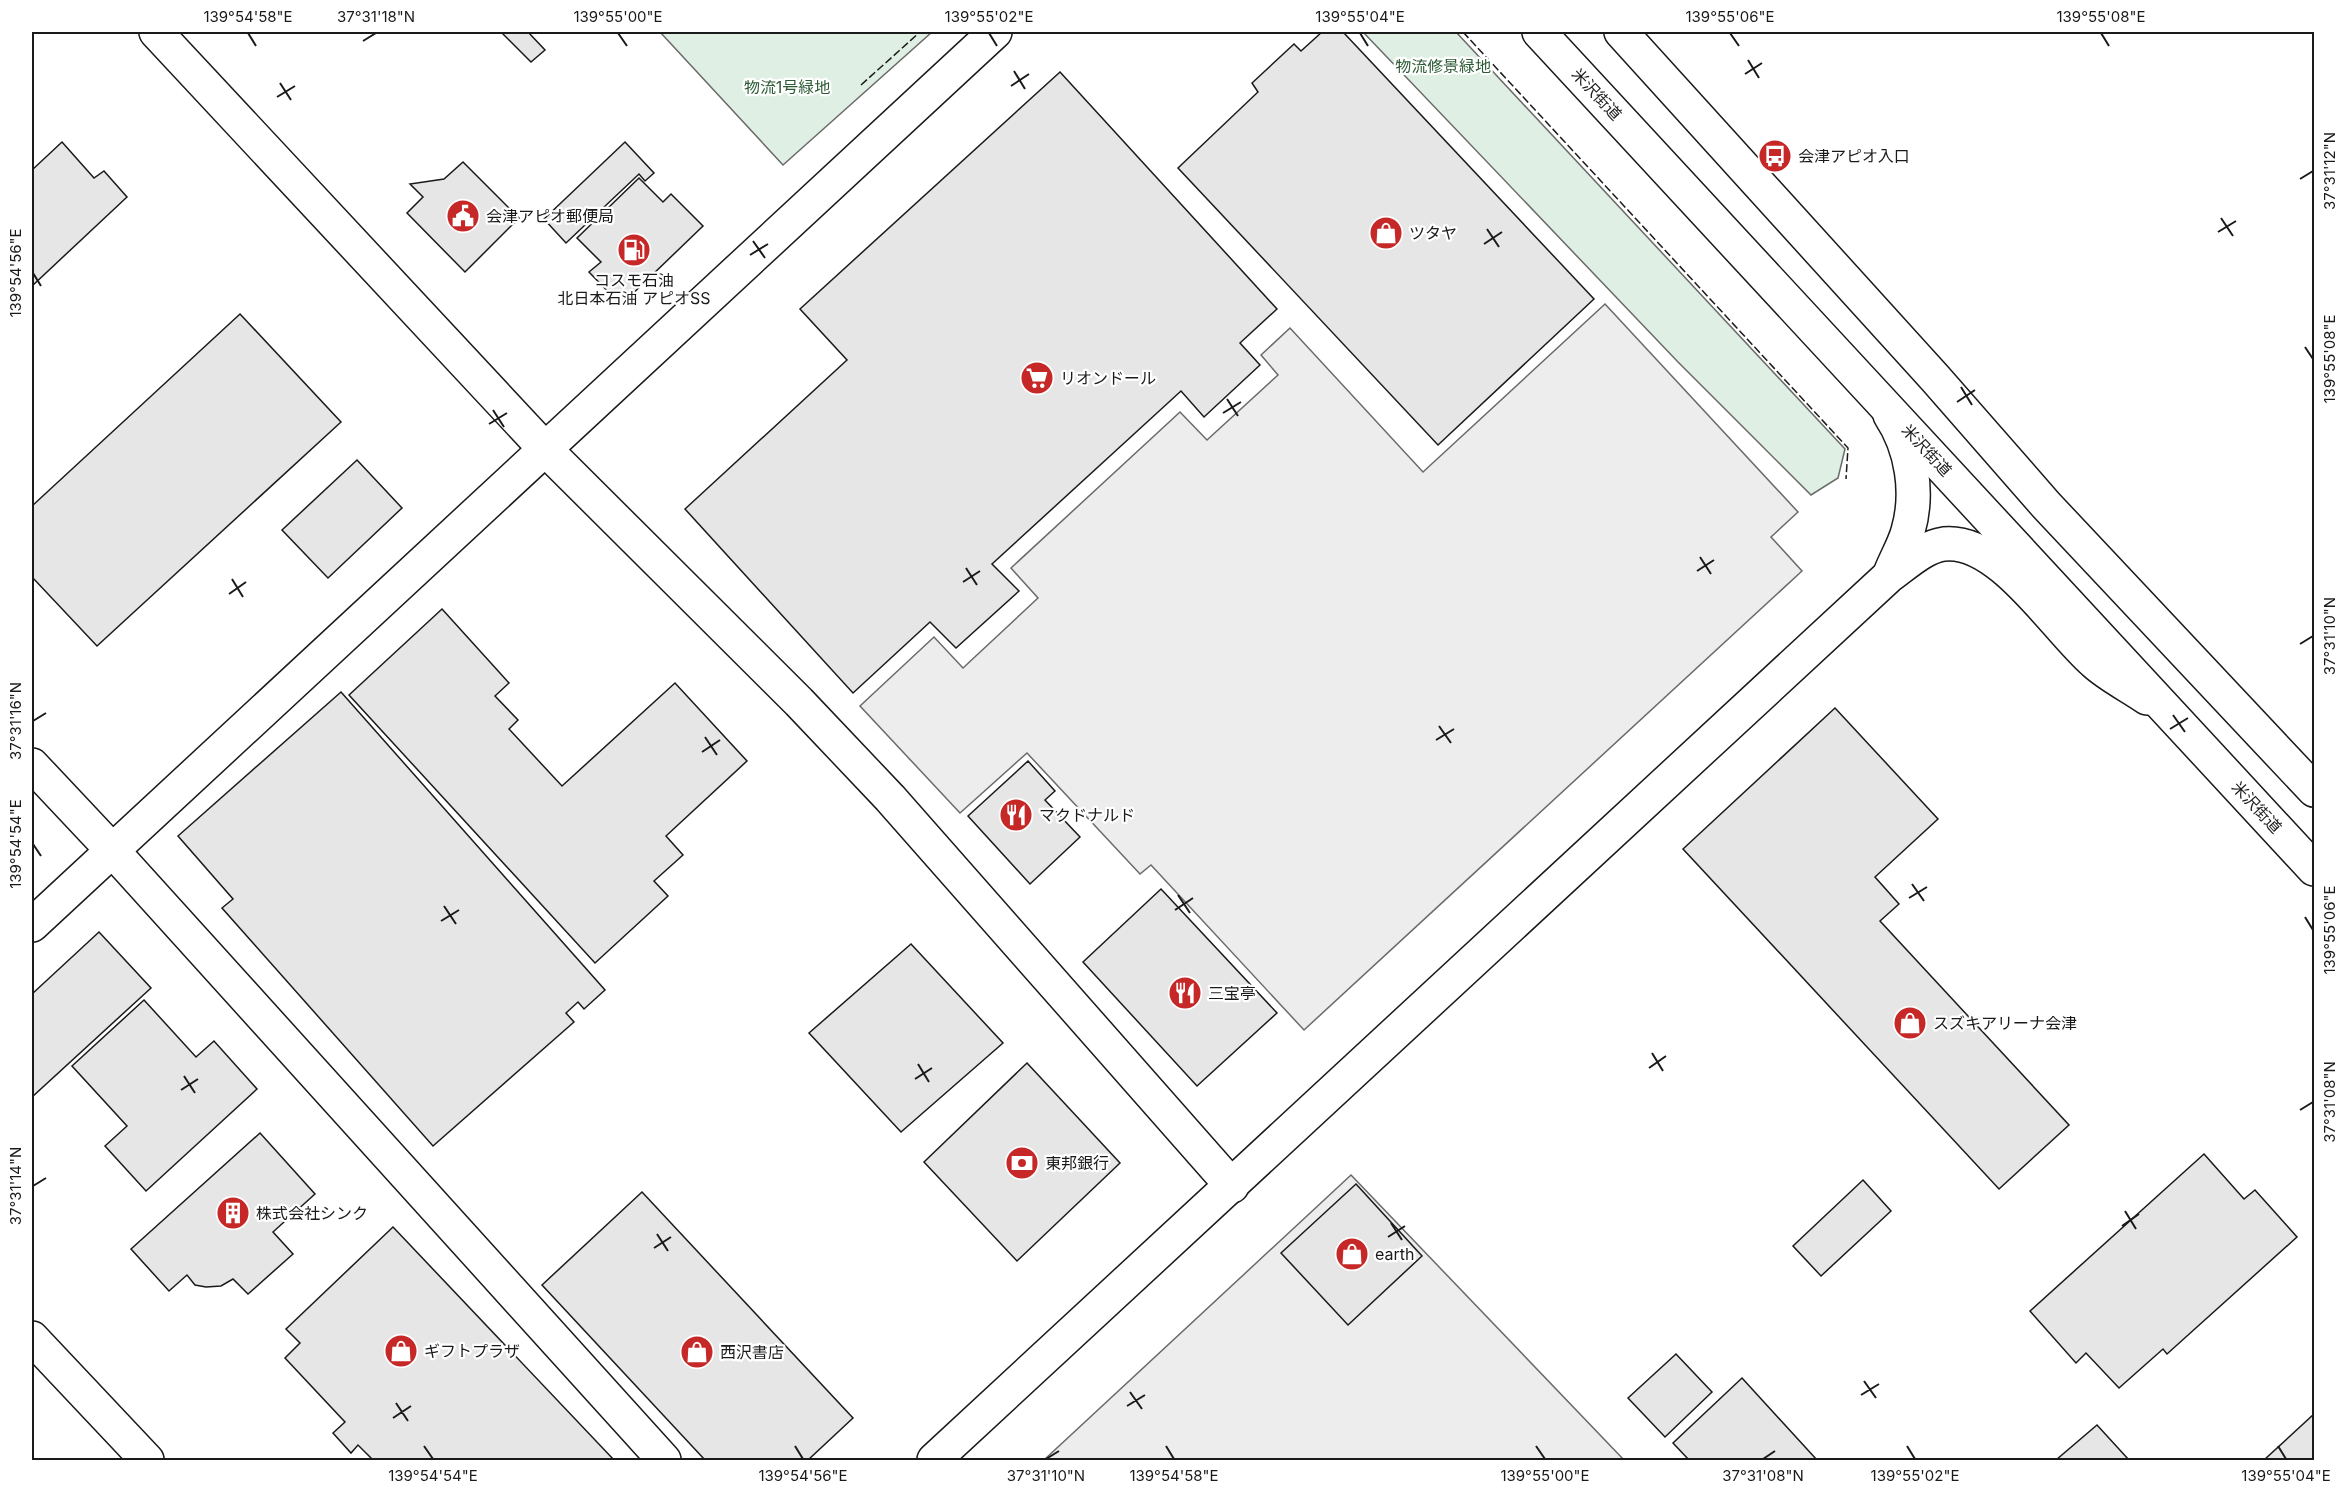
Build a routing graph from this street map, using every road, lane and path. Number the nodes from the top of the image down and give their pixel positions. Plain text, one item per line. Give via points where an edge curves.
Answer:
1 (156, 32) edge
2 (995, 32) edge
3 (1539, 32) edge
4 (1621, 32) edge
5 (1881, 401) junction
6 (545, 449) junction
7 (1889, 576) junction
8 (2171, 714) junction
9 (32, 765) edge
10 (2314, 790) edge
11 (112, 850) junction
12 (2314, 869) edge
13 (32, 925) edge
14 (1232, 1186) junction
15 (32, 1338) edge
16 (147, 1461) edge
17 (664, 1461) edge
18 (934, 1461) edge

1 - 6 main road
2 - 6 main road
3 - 5 main road, 米沢街道
4 - 10 main road via 2046,506
5 - 7 main road via 1901,432 1910,463 1913,497 1908,531
5 - 8 main road, 米沢街道
6 - 11 main road
6 - 14 main road via 890,798
7 - 8 main road via 1921,552 1944,544 1973,547 1998,561 2095,663
7 - 14 main road
8 - 12 main road, 米沢街道
9 - 11 main road
11 - 13 main road
11 - 17 main road
14 - 18 main road
15 - 16 main road

